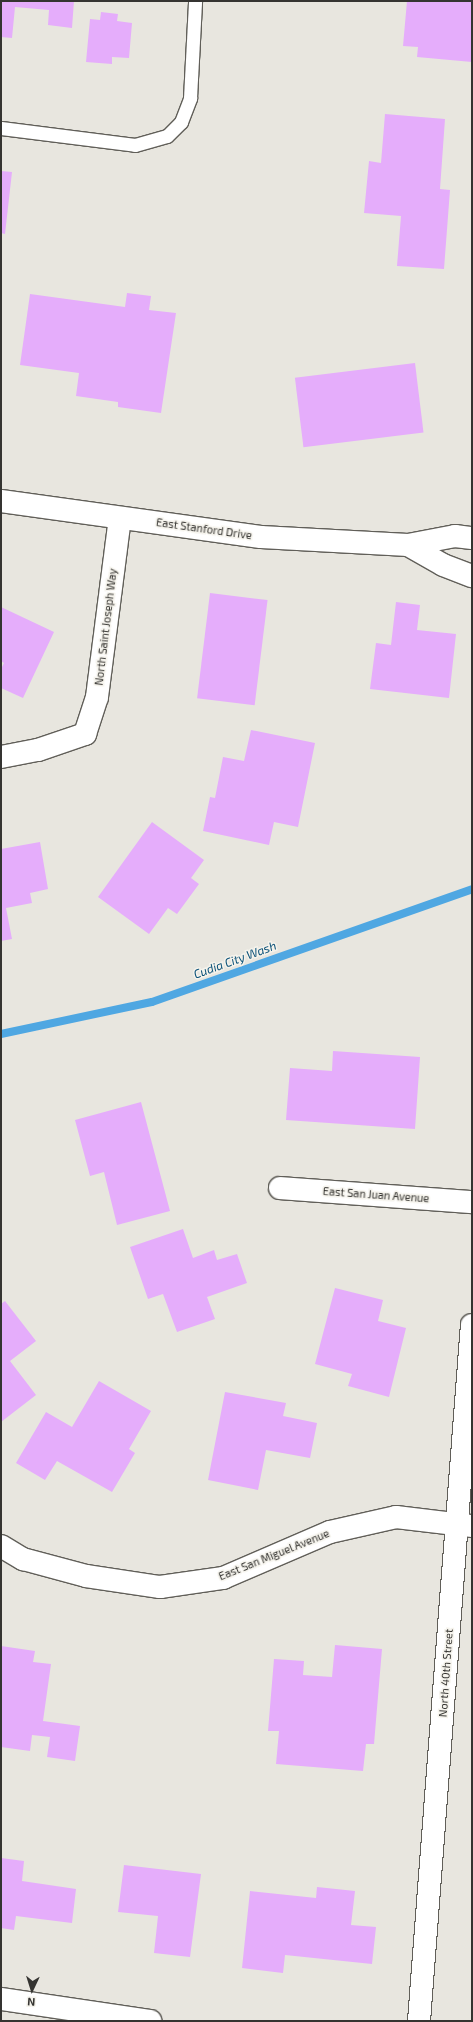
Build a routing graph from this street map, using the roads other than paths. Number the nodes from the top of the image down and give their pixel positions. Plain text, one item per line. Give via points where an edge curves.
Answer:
1 (196, 1) edge
2 (1, 128) edge
3 (1, 501) edge
4 (120, 518) junction
5 (472, 538) edge
6 (408, 545) junction
7 (472, 576) edge
8 (1, 757) edge
9 (280, 1188) dead end
10 (472, 1202) edge
11 (472, 1325) edge
12 (464, 1525) edge
13 (1, 1546) edge
14 (1, 1999) edge
15 (150, 2021) edge
16 (419, 2021) edge

1 - 2 lane via 190,98 181,122 167,136 135,145
3 - 4 street, East Stanford Drive
4 - 6 street, East Stanford Drive via 261,537
4 - 8 street, North Saint Joseph Way via 97,697 85,734 38,750
5 - 6 street, East Stanford Drive via 455,536
6 - 7 street, East Stanford Drive via 442,565
9 - 10 street, East San Juan Avenue
11 - 12 street, North 40th Street
12 - 13 street, East San Miguel Avenue via 396,1517 330,1532 223,1578 160,1587 86,1576 23,1559
12 - 16 street, North 40th Street via 443,1730
14 - 15 street

